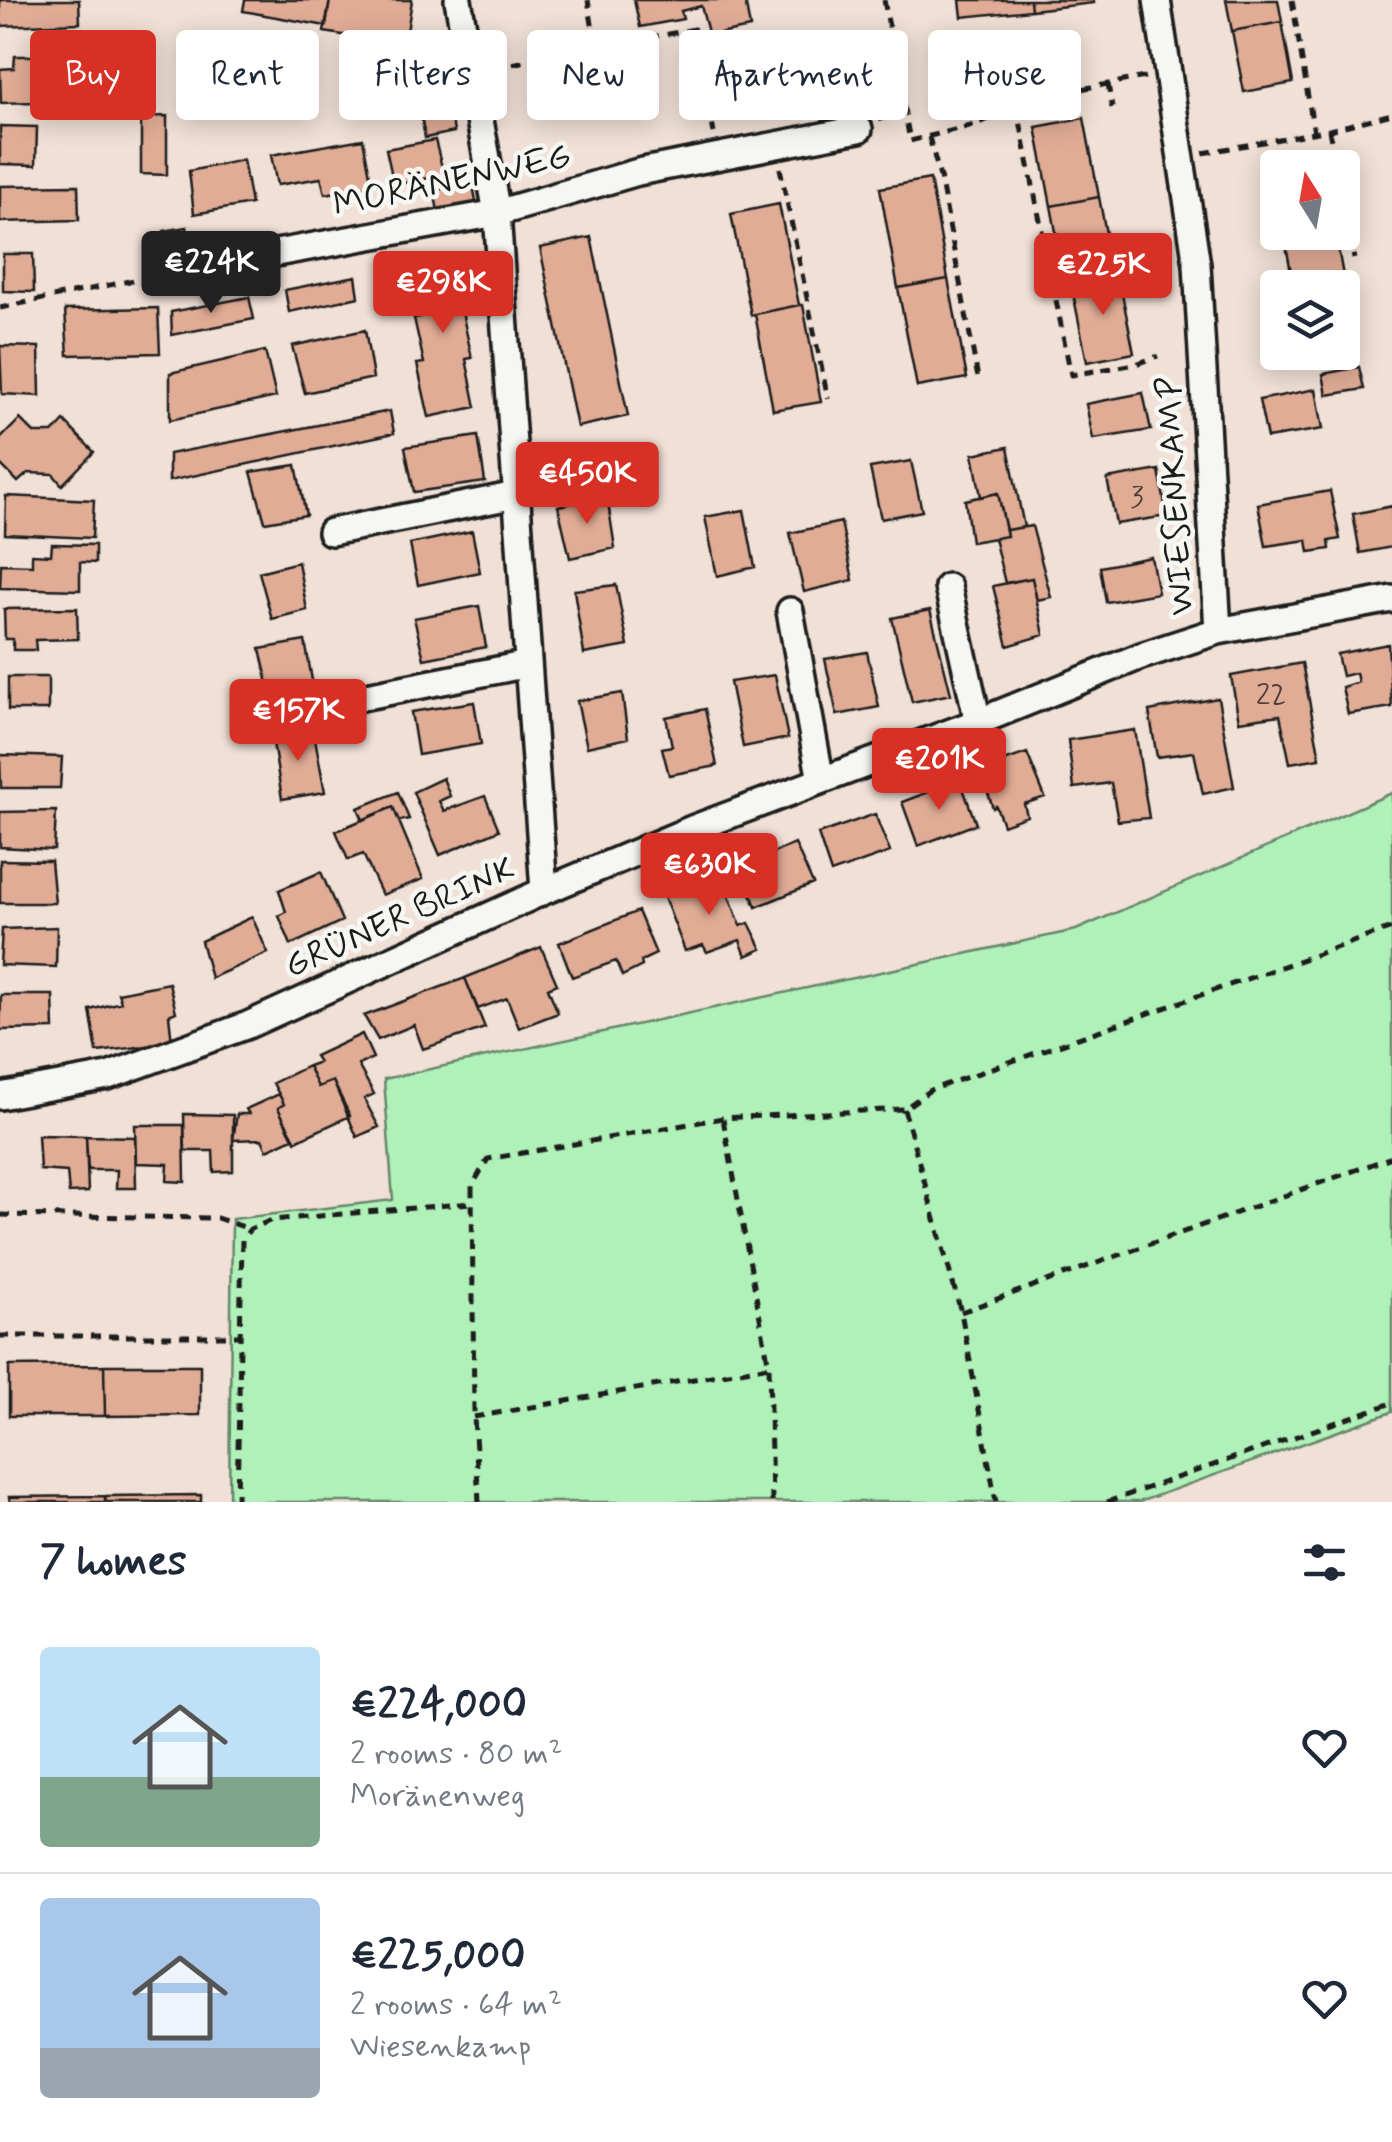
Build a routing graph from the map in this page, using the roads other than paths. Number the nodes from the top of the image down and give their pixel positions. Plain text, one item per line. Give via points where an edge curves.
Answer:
1 (458, 0) edge
2 (1157, 0) edge
3 (859, 129) dead end
4 (497, 213) junction
5 (160, 274) road end
6 (516, 494) junction
7 (330, 532) dead end
8 (948, 588) dead end
9 (1392, 599) edge
10 (790, 611) dead end
11 (1218, 631) junction
12 (528, 664) junction
13 (336, 702) dead end
14 (978, 722) junction
15 (822, 781) junction
16 (544, 891) junction
17 (0, 1096) edge

1 - 4 street
2 - 11 street, WIESENKAMP via 1197,264
3 - 4 street, MORÄNENWEG via 638,172
4 - 5 street, MORÄNENWEG
4 - 6 street
6 - 7 street
6 - 12 street
8 - 14 street
9 - 11 street, GRÜNER BRINK
10 - 15 street
11 - 14 street, GRÜNER BRINK
12 - 13 street
12 - 16 street
14 - 15 street, GRÜNER BRINK
15 - 16 street, GRÜNER BRINK
16 - 17 street, GRÜNER BRINK via 248,1025 108,1076

